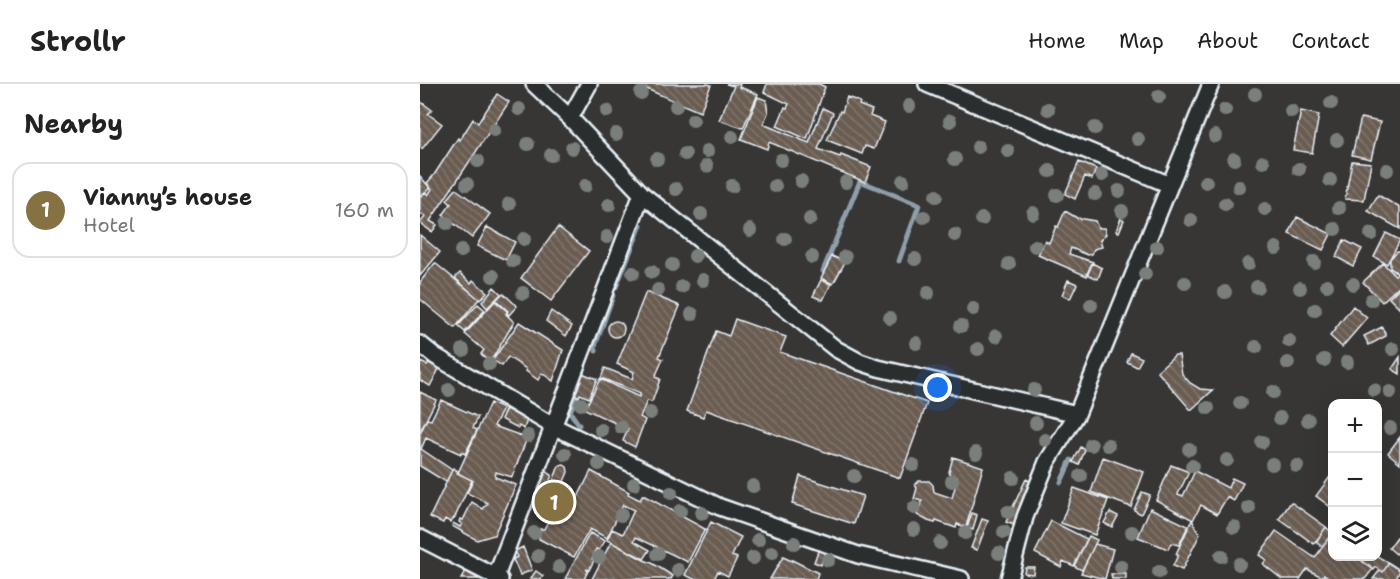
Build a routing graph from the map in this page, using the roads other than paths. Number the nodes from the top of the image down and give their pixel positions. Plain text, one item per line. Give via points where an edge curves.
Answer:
1 (534, 84) edge
2 (589, 84) edge
3 (927, 84) edge
4 (1211, 84) edge
5 (570, 118) junction
6 (1170, 185) junction
7 (642, 194) junction
8 (420, 344) edge
9 (1077, 414) junction
10 (553, 426) junction
11 (420, 538) edge
12 (497, 578) edge
13 (961, 579) edge
14 (1008, 579) edge

1 - 5 street
2 - 5 street
3 - 6 street
4 - 6 street
5 - 7 street
6 - 9 street
7 - 9 street via 836,349 860,362
7 - 10 street
8 - 10 street
9 - 14 street via 1047,462 1025,517
10 - 12 street
10 - 13 street via 720,507 858,555
11 - 12 street

